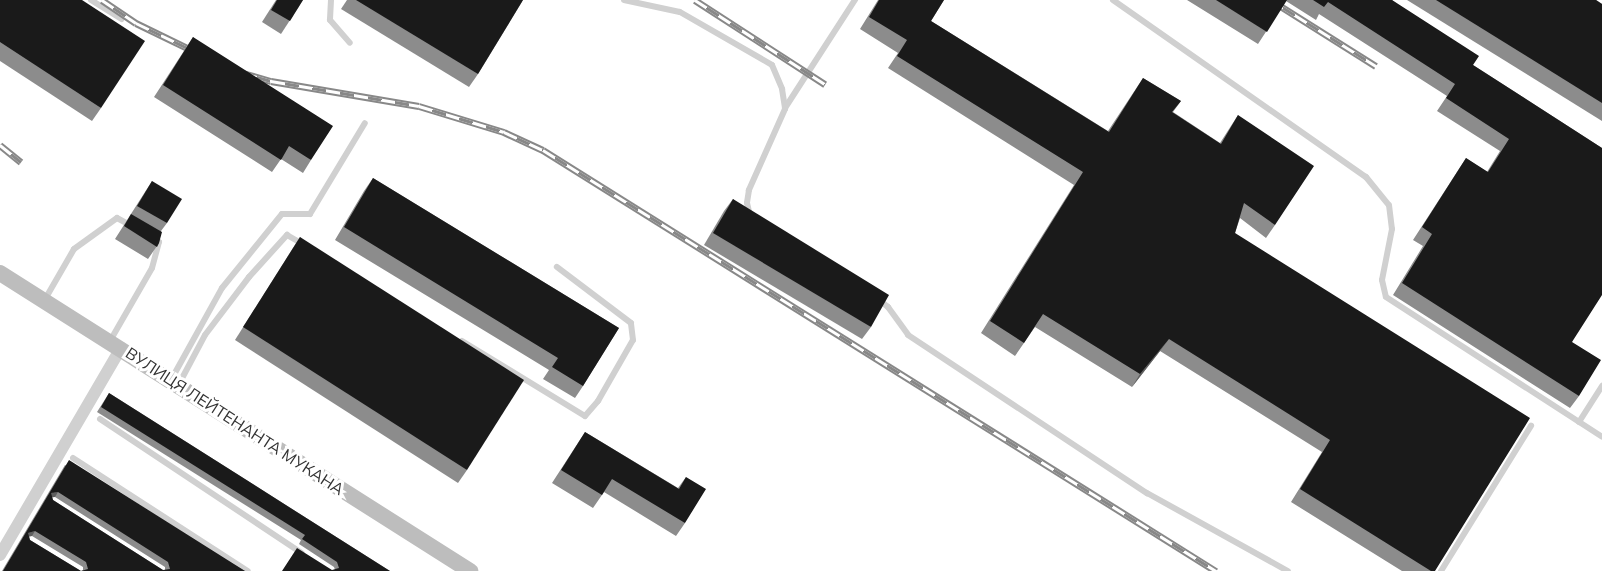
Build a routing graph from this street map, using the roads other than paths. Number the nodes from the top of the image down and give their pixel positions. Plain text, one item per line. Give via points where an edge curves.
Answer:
1 (91, 0) edge
2 (331, 0) edge
3 (624, 0) edge
4 (855, 0) edge
5 (1113, 0) edge
6 (121, 19) dead end
7 (350, 43) dead end
8 (785, 108) junction
9 (365, 123) dead end
10 (754, 221) edge
11 (134, 227) edge
12 (150, 237) edge
13 (307, 247) edge
14 (557, 267) dead end
15 (0, 273) edge
16 (872, 295) edge
17 (44, 301) junction
18 (456, 337) edge
19 (115, 345) junction
20 (175, 383) junction
21 (1602, 386) edge
22 (100, 419) dead end
23 (1580, 422) junction
24 (1531, 426) edge
25 (1602, 437) edge
26 (74, 458) dead end
27 (0, 555) edge
28 (305, 555) edge
29 (248, 571) edge
30 (470, 571) edge
31 (1288, 571) edge
32 (1441, 571) edge

1 - 6 lane
2 - 7 lane via 330,20
3 - 8 lane via 680,12 772,65
4 - 8 lane
5 - 23 lane via 1366,177 1389,205 1392,229 1382,280 1386,297
8 - 10 lane via 749,190 747,203
9 - 20 lane via 310,214 282,214 222,288
11 - 17 lane via 117,218 75,249
12 - 19 lane via 159,242 152,268
13 - 20 lane via 287,235 249,276
14 - 18 lane via 631,323 633,340 585,416
15 - 17 main road, ВУЛИЦЯ ЛЕЙТЕНАНТА МУКАНА
16 - 31 lane via 888,307 908,335 1146,493
17 - 19 main road, ВУЛИЦЯ ЛЕЙТЕНАНТА МУКАНА
19 - 20 main road, ВУЛИЦЯ ЛЕЙТЕНАНТА МУКАНА
19 - 27 street
20 - 30 main road, ВУЛИЦЯ ЛЕЙТЕНАНТА МУКАНА
21 - 23 lane
22 - 28 lane
23 - 25 lane
24 - 32 lane
26 - 29 lane

